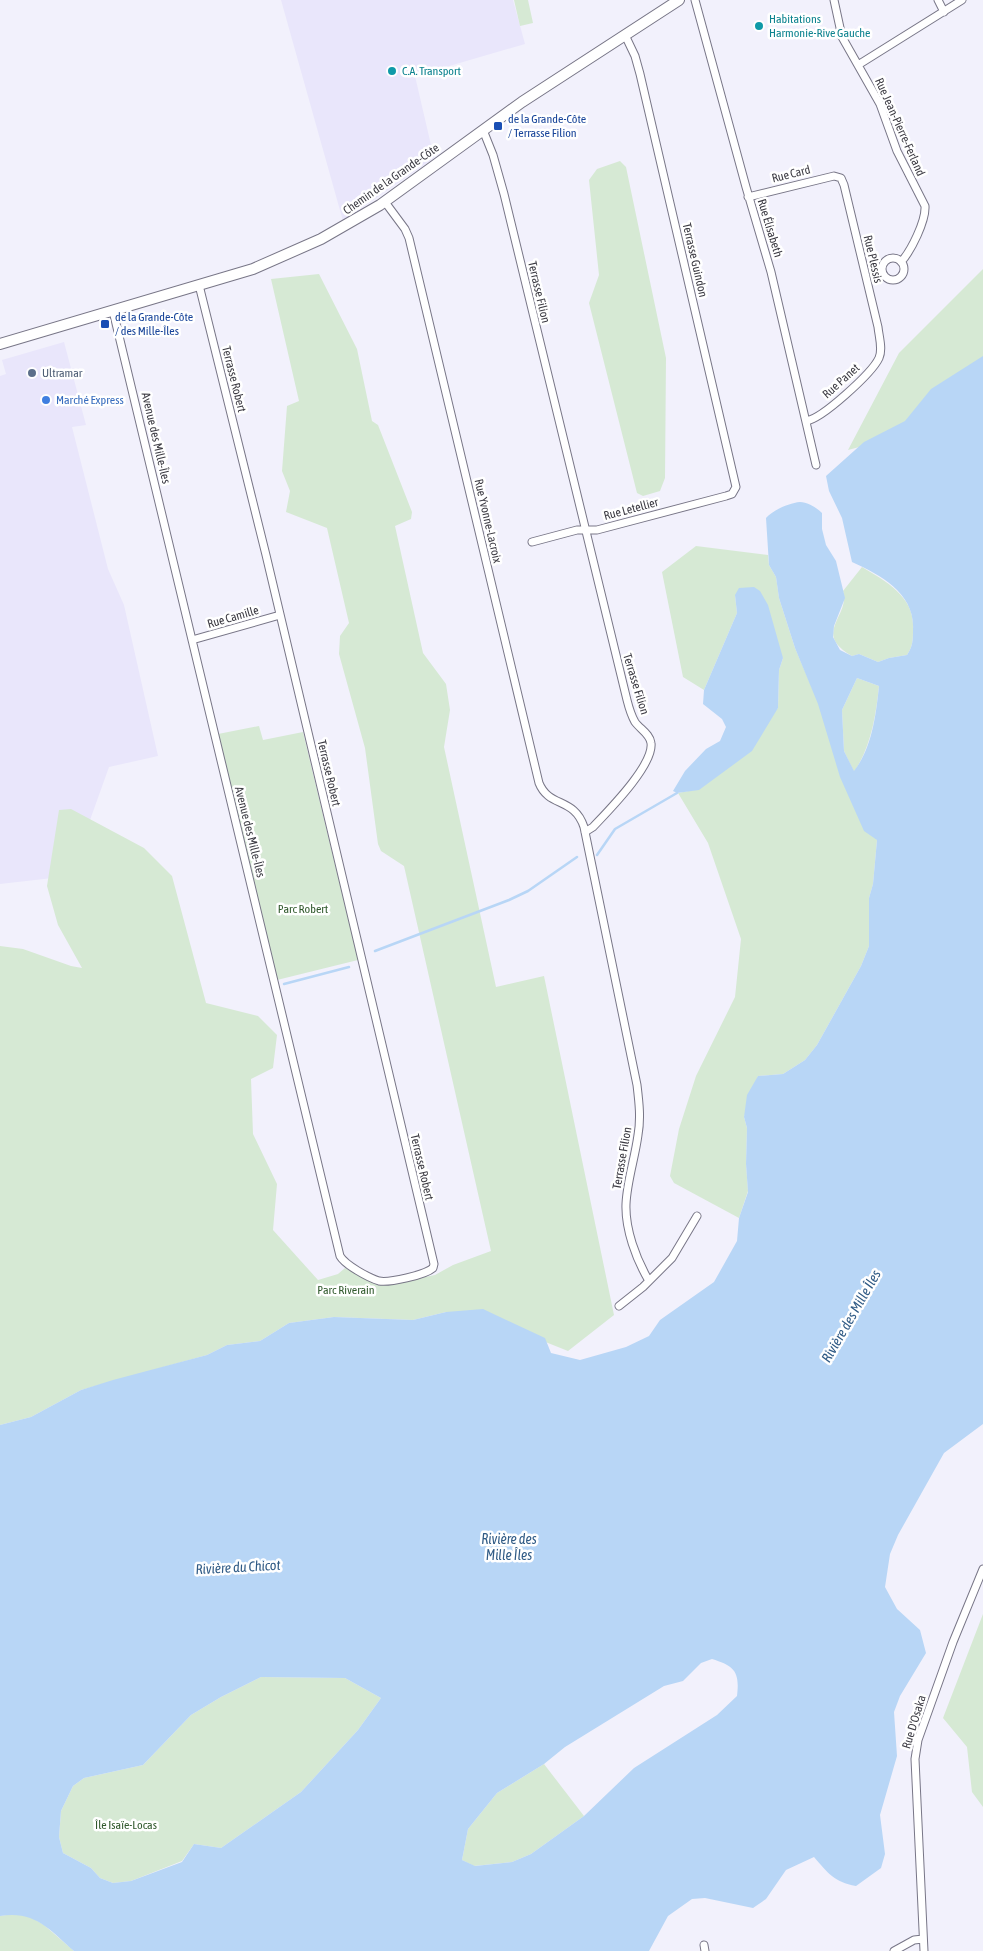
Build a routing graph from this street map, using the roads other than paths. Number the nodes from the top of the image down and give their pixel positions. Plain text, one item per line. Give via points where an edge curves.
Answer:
1 (679, 0) edge
2 (695, 0) edge
3 (834, 0) edge
4 (938, 0) edge
5 (962, 0) edge
6 (944, 12) junction
7 (625, 35) junction
8 (858, 65) junction
9 (483, 130) junction
10 (839, 177) joint
11 (748, 197) junction
12 (385, 202) junction
13 (902, 262) dead end
14 (199, 285) junction
15 (113, 312) junction
16 (0, 344) edge
17 (880, 348) joint
18 (806, 421) junction
19 (816, 465) dead end
20 (734, 491) joint
21 (584, 530) junction
22 (532, 542) dead end
23 (280, 616) junction
24 (192, 640) junction
25 (585, 832) junction
26 (697, 1216) dead end
27 (434, 1267) joint
28 (649, 1281) junction
29 (619, 1306) dead end
30 (983, 1569) edge
31 (923, 1939) junction
32 (894, 1951) edge
33 (924, 1951) edge

1 - 7 main road, Chemin de la Grande-Côte
2 - 11 street, Rue Élisabeth
3 - 8 street, Rue Jean-Pierre-Ferland via 842,37
4 - 6 street
5 - 6 street
6 - 8 street
7 - 9 main road, Chemin de la Grande-Côte
7 - 20 street, Terrasse Guindon via 637,61 736,480
8 - 13 street, Rue Jean-Pierre-Ferland via 882,108 897,150 925,206 925,215
9 - 12 main road, Chemin de la Grande-Côte
9 - 21 street, Terrasse Filion via 504,194
10 - 11 street, Rue Card
10 - 17 street, Rue Plessis via 844,185 878,327
11 - 18 street, Rue Élisabeth via 772,278
12 - 14 main road, Chemin de la Grande-Côte via 288,255
12 - 25 street, Rue Yvonne-Lacroix via 409,238 537,779 546,794 574,809
14 - 15 main road, Chemin de la Grande-Côte
14 - 23 street, Terrasse Robert
15 - 16 main road, Chemin de la Grande-Côte
15 - 24 street, Avenue des Mille-Îles
17 - 18 street, Rue Panet via 878,360 863,377 820,416
18 - 19 street, Rue Élisabeth
20 - 21 street, Rue Letellier via 606,528
21 - 22 street, Rue Letellier
21 - 25 street, Terrasse Filion via 631,714 651,744 648,759 631,784 593,828
23 - 24 street, Rue Camille
23 - 27 street, Terrasse Robert
24 - 27 street, Avenue des Mille-Îles via 340,1256 351,1267 380,1281 415,1275
25 - 28 street, Terrasse Filion via 640,1113 626,1212 635,1249
26 - 28 street via 677,1252
28 - 29 street
30 - 31 street, Rue D'Osaka via 918,1740 915,1759
31 - 32 street via 914,1940
31 - 33 street, Rue D'Osaka

